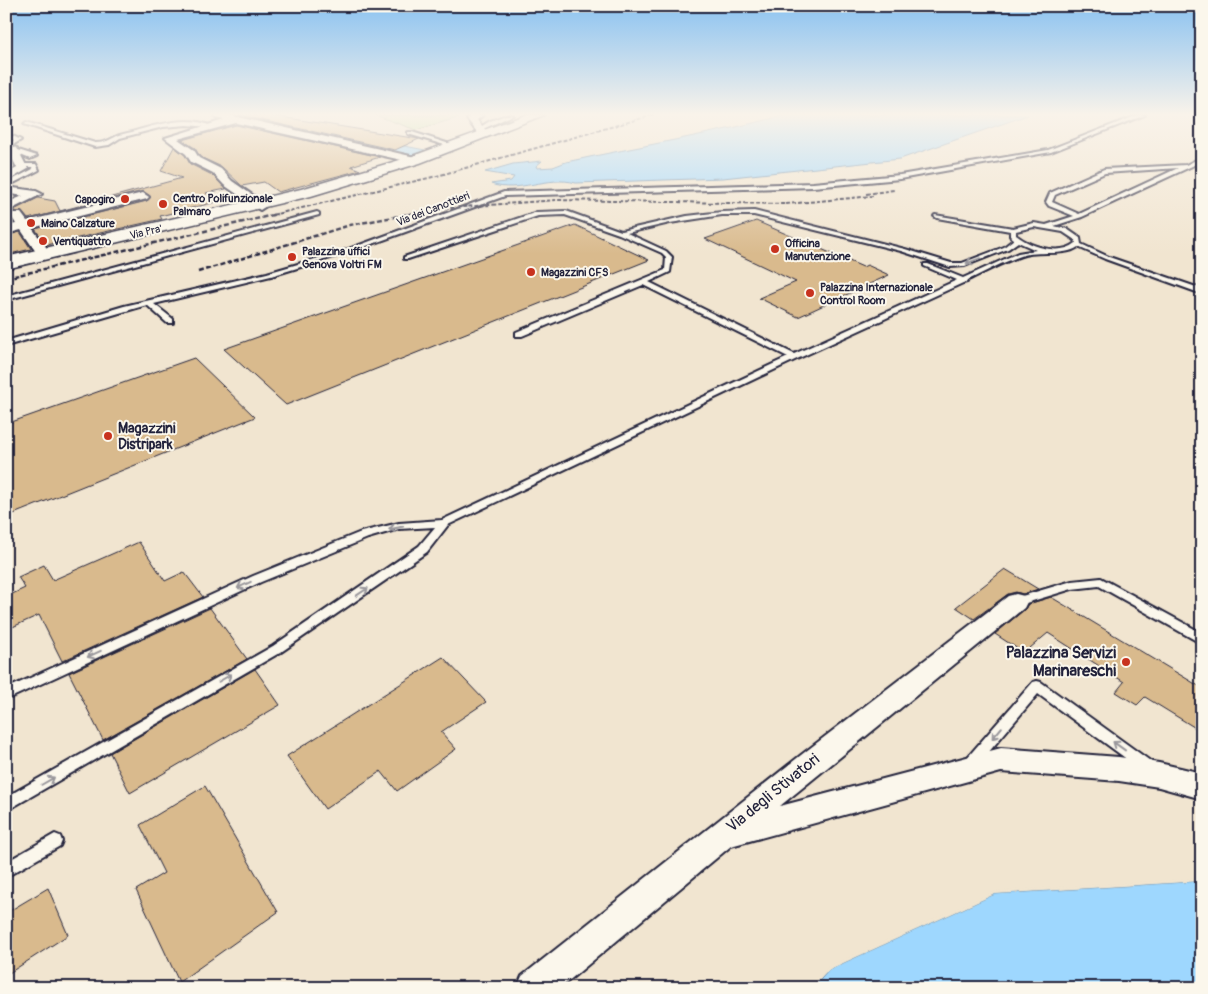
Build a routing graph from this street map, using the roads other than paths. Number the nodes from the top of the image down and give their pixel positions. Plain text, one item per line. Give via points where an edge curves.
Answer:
1 (18, 161) edge
2 (197, 161) edge
3 (408, 161) edge
4 (991, 161) edge
5 (1197, 161) edge
6 (21, 165) junction
7 (1188, 166) junction
8 (6, 179) edge
9 (6, 185) edge
10 (6, 190) edge
11 (143, 196) dead end
12 (260, 206) junction
13 (6, 208) edge
14 (317, 214) dead end
15 (6, 215) edge
16 (937, 216) dead end
17 (1077, 217) junction
18 (1049, 226) junction
19 (22, 227) junction
20 (6, 230) edge
21 (1013, 230) junction
22 (1062, 230) junction
23 (621, 233) junction
24 (1017, 240) junction
25 (1025, 244) junction
26 (1078, 245) junction
27 (889, 247) junction
28 (1048, 250) junction
29 (1069, 250) junction
30 (1020, 254) junction
31 (44, 255) junction
32 (406, 258) dead end
33 (1106, 258) junction
34 (6, 263) edge
35 (965, 280) junction
36 (643, 282) junction
37 (1202, 292) edge
38 (6, 298) edge
39 (149, 303) junction
40 (170, 321) dead end
41 (519, 334) dead end
42 (6, 344) edge
43 (794, 357) junction
44 (444, 523) junction
45 (1016, 602) joint
46 (1202, 639) edge
47 (6, 694) edge
48 (968, 767) junction
49 (1159, 775) junction
50 (1202, 786) edge
51 (6, 805) edge
52 (724, 834) junction
53 (55, 841) dead end
54 (6, 870) edge
55 (534, 988) edge

1 - 6 street
2 - 12 street
3 - 12 main road, Via Pra'
4 - 39 lane, Via dei Canottieri via 882,180 804,186 504,194 348,251 269,275
5 - 7 lane
6 - 8 street via 22,171
6 - 9 lane via 34,165 36,170
7 - 17 lane
7 - 17 lane via 1104,171 1052,194 1051,205
10 - 13 street via 36,194
11 - 19 street
12 - 31 main road, Via Pra'
14 - 38 lane
15 - 19 street via 17,216
16 - 21 lane
17 - 18 lane
17 - 22 lane
18 - 21 lane via 1025,225
18 - 22 lane
19 - 20 street
19 - 31 street
21 - 24 lane
22 - 26 lane via 1078,239
23 - 27 lane via 654,223 735,212 754,213
23 - 32 lane via 571,213 537,214
23 - 36 lane via 669,257 668,270
24 - 25 lane
24 -> 27 lane via 1006,248 963,265 938,263
25 - 28 lane
25 - 30 lane
26 - 29 lane
26 - 33 lane
27 - 35 lane
28 - 29 lane
28 - 30 lane
29 - 33 lane
30 - 35 lane
31 - 34 main road, Via Pra'
33 - 37 lane
35 - 43 lane
36 - 41 lane
36 - 43 lane
39 - 40 lane
39 - 42 lane, Via dei Canottieri
43 - 44 lane
44 -> 47 lane via 399,526 365,535 257,578
51 -> 44 lane via 277,649 423,549
45 - 46 lane via 1072,585 1101,582
45 - 52 street, Via degli Stivatori
48 - 49 street via 1001,760
49 -> 48 lane via 1037,686
48 - 52 street
49 - 50 street
52 - 55 street, Via degli Stivatori
53 - 54 lane

